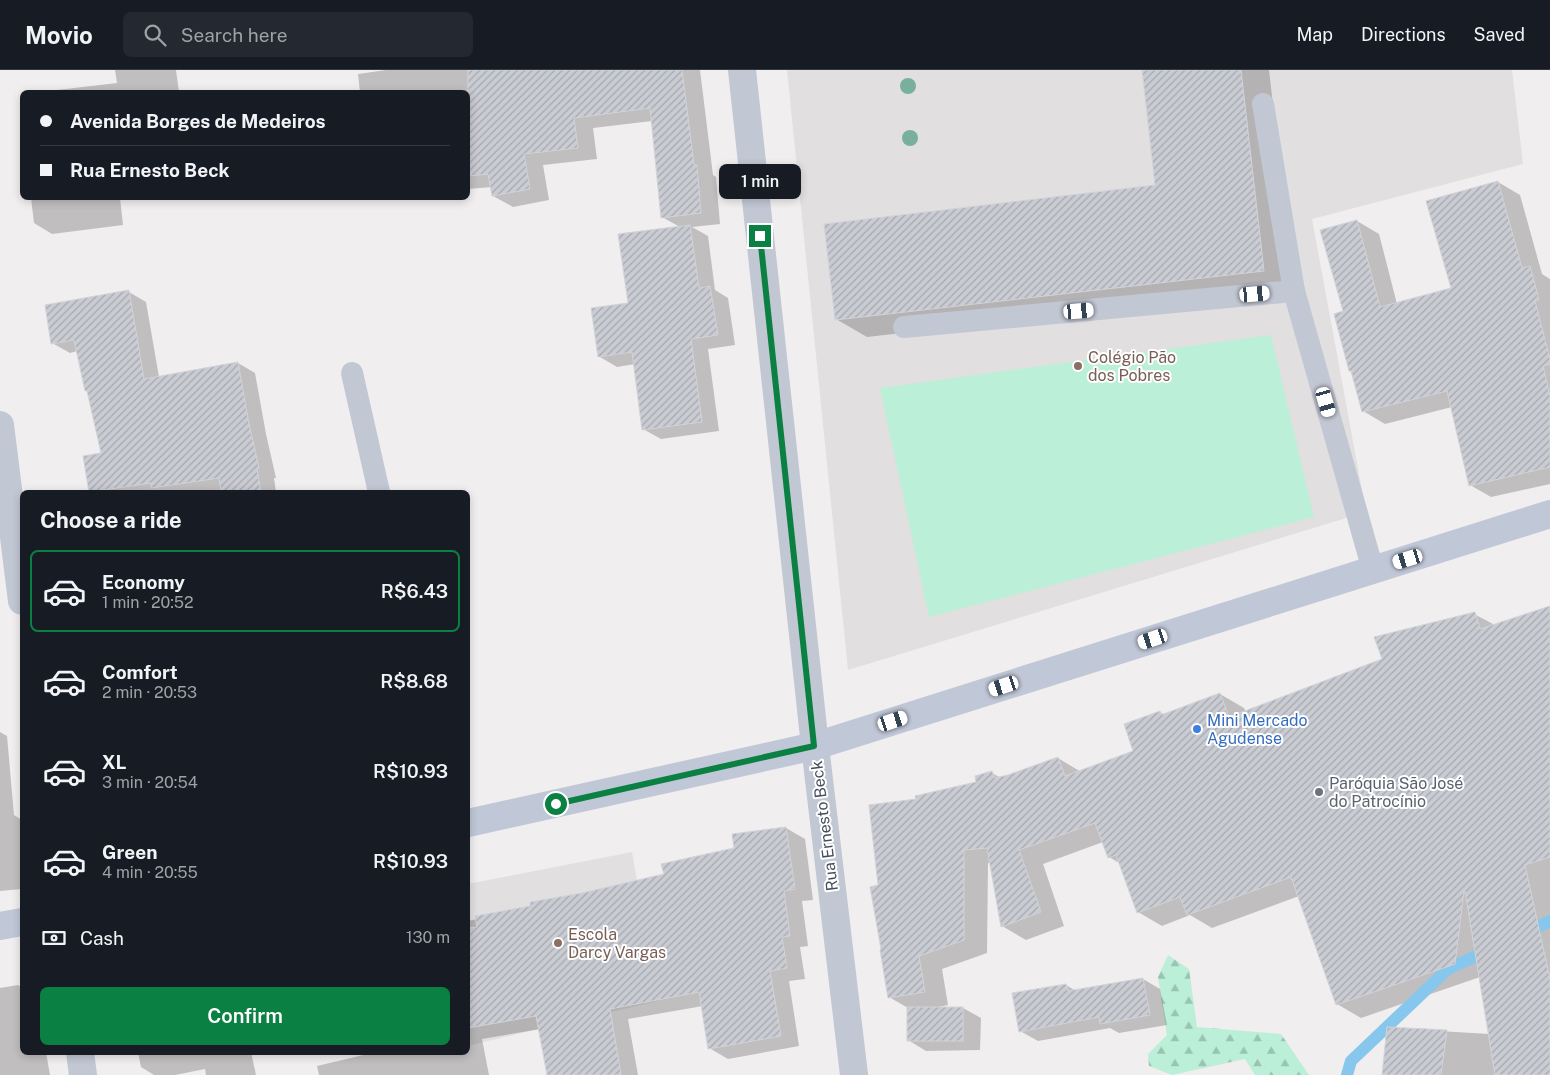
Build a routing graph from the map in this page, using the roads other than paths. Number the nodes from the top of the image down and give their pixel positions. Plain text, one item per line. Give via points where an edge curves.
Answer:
1 (742, 70) edge
2 (1263, 104) dead end
3 (1294, 291) junction
4 (904, 327) dead end
5 (352, 373) dead end
6 (0, 425) edge
7 (379, 490) edge
8 (1550, 514) edge
9 (1373, 570) junction
10 (20, 586) edge
11 (814, 746) junction
12 (470, 823) edge
13 (20, 922) edge
14 (0, 926) edge
15 (80, 1055) edge
16 (83, 1075) edge
17 (854, 1075) edge

1 - 11 street, Rua Ernesto Beck
2 - 3 lane
3 - 4 lane
3 - 9 lane
5 - 7 lane
6 - 10 street
8 - 9 main road
9 - 11 main road
11 - 12 main road
11 - 17 street, Rua Ernesto Beck
13 - 14 main road
15 - 16 street

